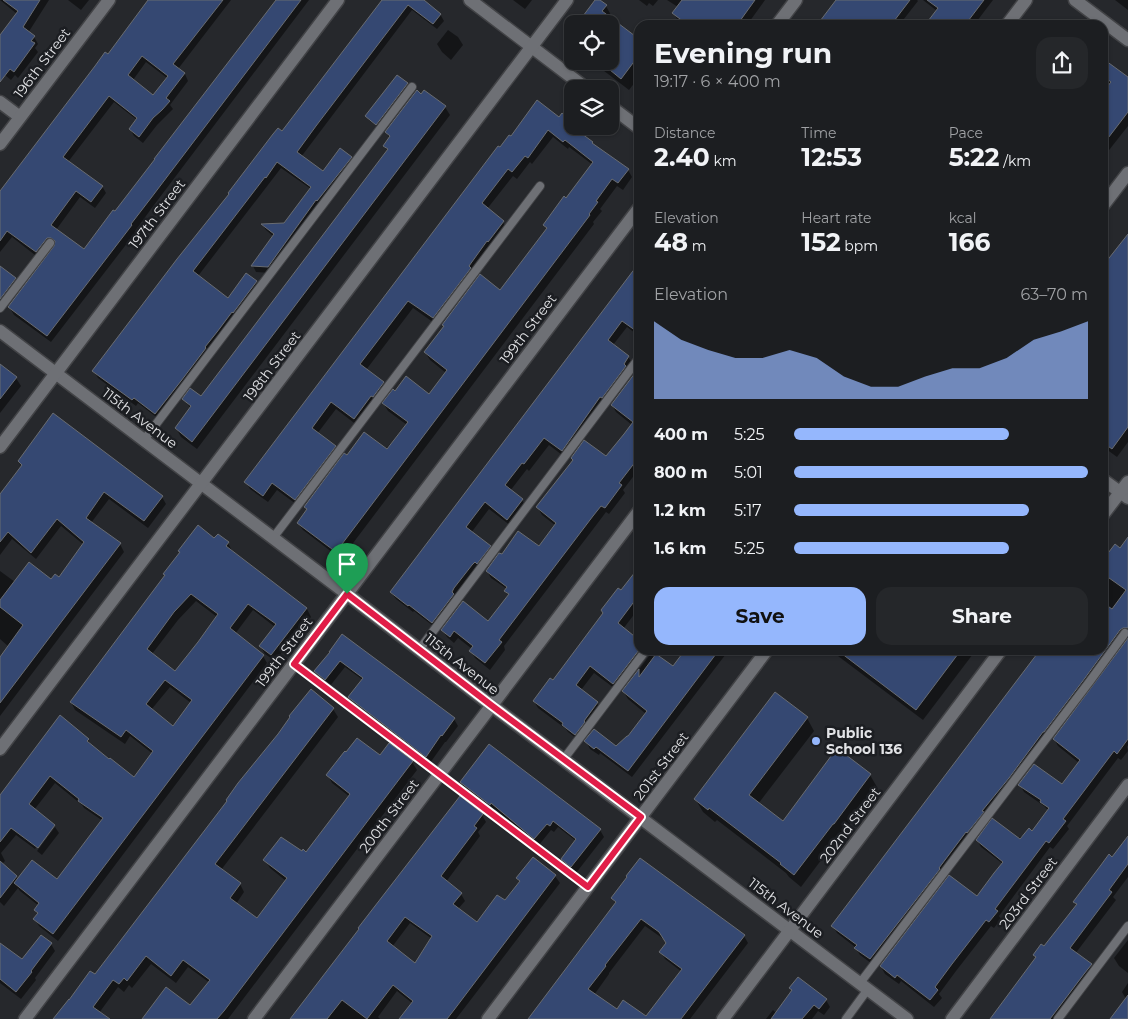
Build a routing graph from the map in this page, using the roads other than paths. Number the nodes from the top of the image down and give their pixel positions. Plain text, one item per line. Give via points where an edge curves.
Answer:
1 (109, 0) edge
2 (338, 0) edge
3 (470, 0) edge
4 (567, 0) edge
5 (796, 0) edge
6 (1026, 0) edge
7 (1075, 0) edge
8 (781, 20) edge
9 (1011, 20) edge
10 (1102, 20) edge
11 (1108, 25) edge
12 (1128, 40) edge
13 (531, 47) junction
14 (575, 80) edge
15 (412, 87) dead end
16 (0, 102) edge
17 (619, 113) edge
18 (20, 118) junction
19 (634, 124) edge
20 (0, 144) edge
21 (1128, 174) edge
22 (540, 186) dead end
23 (1108, 199) edge
24 (634, 215) edge
25 (50, 243) dead end
26 (0, 308) edge
27 (0, 331) edge
28 (634, 365) edge
29 (56, 373) junction
30 (144, 440) junction
31 (0, 447) edge
32 (1108, 482) edge
33 (202, 483) junction
34 (1125, 491) edge
35 (1108, 509) edge
36 (634, 518) edge
37 (273, 538) junction
38 (347, 594) junction
39 (1125, 633) dead end
40 (419, 650) junction
41 (642, 655) edge
42 (763, 655) edge
43 (997, 655) edge
44 (294, 664) junction
45 (491, 705) junction
46 (0, 749) edge
47 (563, 760) junction
48 (439, 775) junction
49 (1128, 785) edge
50 (641, 817) junction
51 (588, 887) junction
52 (1128, 926) edge
53 (790, 930) junction
54 (864, 986) junction
55 (25, 1019) edge
56 (254, 1019) edge
57 (488, 1019) edge
58 (723, 1019) edge
59 (846, 1019) edge
60 (907, 1019) edge
61 (952, 1019) edge
62 (1058, 1019) edge

1 - 18 street, 196th Street
2 - 29 street, 197th Street
3 - 13 street
4 - 13 street, 198th Street
5 - 8 street
6 - 9 street
7 - 10 street
11 - 12 street
13 - 14 street
13 - 33 street, 198th Street
15 - 30 lane
16 - 18 street
17 - 19 street
18 - 20 street, 196th Street
21 - 23 street
22 - 37 lane
24 - 38 street, 199th Street
25 - 26 lane
27 - 29 street, 115th Avenue
28 - 40 lane
29 - 30 street, 115th Avenue
29 - 31 street, 197th Street
30 - 33 street, 115th Avenue
32 - 34 street
33 - 37 street, 115th Avenue
33 - 46 street, 198th Street
34 - 35 street
36 - 45 street, 200th Street
37 - 38 street, 115th Avenue
38 - 40 street, 115th Avenue
38 - 44 street, 199th Street
39 - 54 lane
40 - 45 street, 115th Avenue
41 - 47 lane
42 - 50 street, 201st Street
43 - 53 street, 202nd Street
44 - 48 lane
44 - 55 street, 199th Street
45 - 47 street, 115th Avenue
45 - 48 street, 200th Street
47 - 50 street, 115th Avenue
48 - 51 lane
48 - 56 street, 200th Street
49 - 61 street, 203rd Street
50 - 51 street, 201st Street
50 - 53 street, 115th Avenue
51 - 57 street, 201st Street
52 - 62 lane
53 - 54 street, 115th Avenue
53 - 58 street, 202nd Street
54 - 59 lane
54 - 60 street, 115th Avenue

